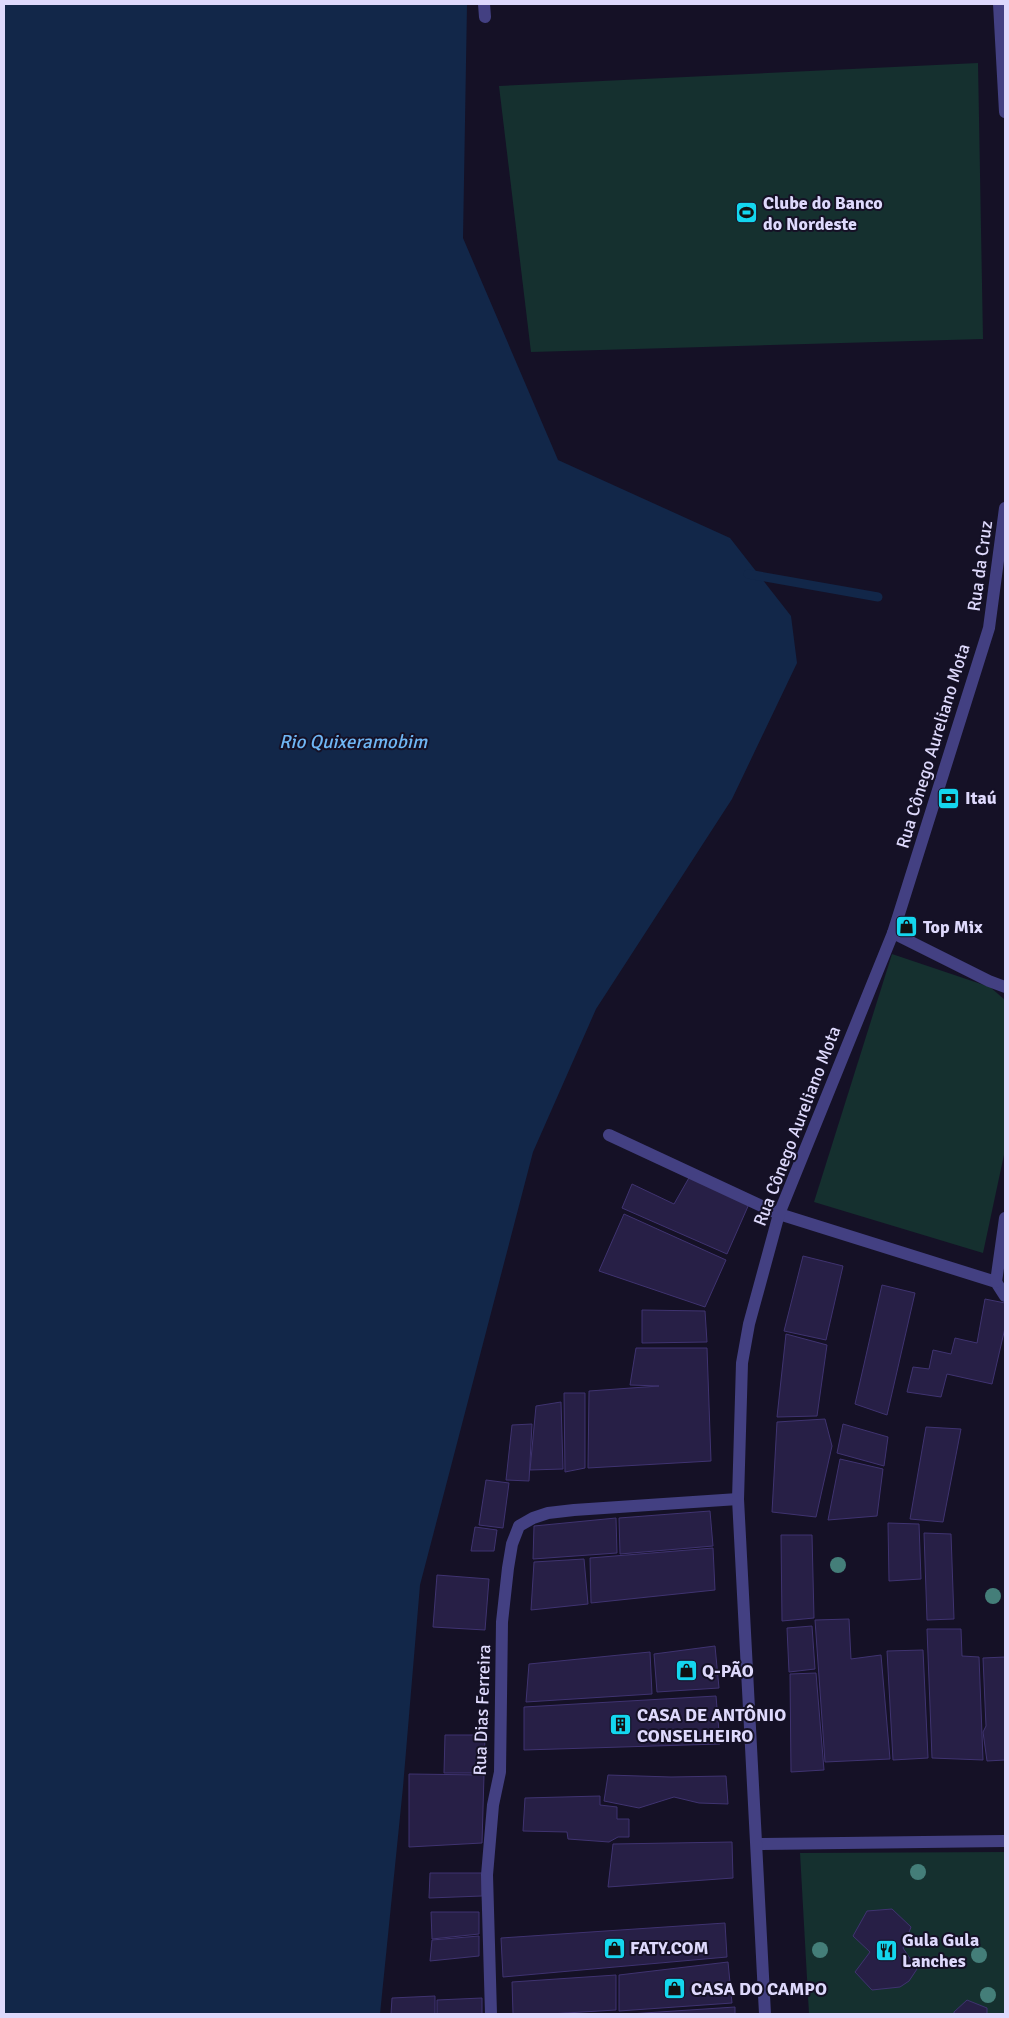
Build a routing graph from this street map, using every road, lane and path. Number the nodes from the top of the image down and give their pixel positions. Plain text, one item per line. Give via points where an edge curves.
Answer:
1 (484, 4) edge
2 (998, 4) edge
3 (484, 17) dead end
4 (1005, 112) edge
5 (1005, 508) edge
6 (989, 628) joint
7 (893, 933) junction
8 (1005, 986) edge
9 (608, 1135) dead end
10 (779, 1214) junction
11 (1005, 1218) edge
12 (996, 1282) junction
13 (1005, 1296) edge
14 (738, 1499) junction
15 (1005, 1841) edge
16 (758, 1844) junction
17 (491, 2014) edge
18 (765, 2014) edge

1 - 3 street
2 - 4 street
5 - 6 street, Rua da Cruz
6 - 7 street, Rua Cônego Aureliano Mota
7 - 8 street
7 - 10 street, Rua Cônego Aureliano Mota
9 - 10 street
10 - 12 street
10 - 14 street, Rua Cônego Aureliano Mota via 749,1324 742,1363
11 - 12 street
12 - 13 street
14 - 16 street, Rua Cônego Aureliano Mota
14 - 17 street, Rua Dias Ferreira via 574,1510 540,1516 519,1526 509,1560 502,1622 500,1772 493,1806 487,1875
15 - 16 street
16 - 18 street, Rua Cônego Aureliano Mota

